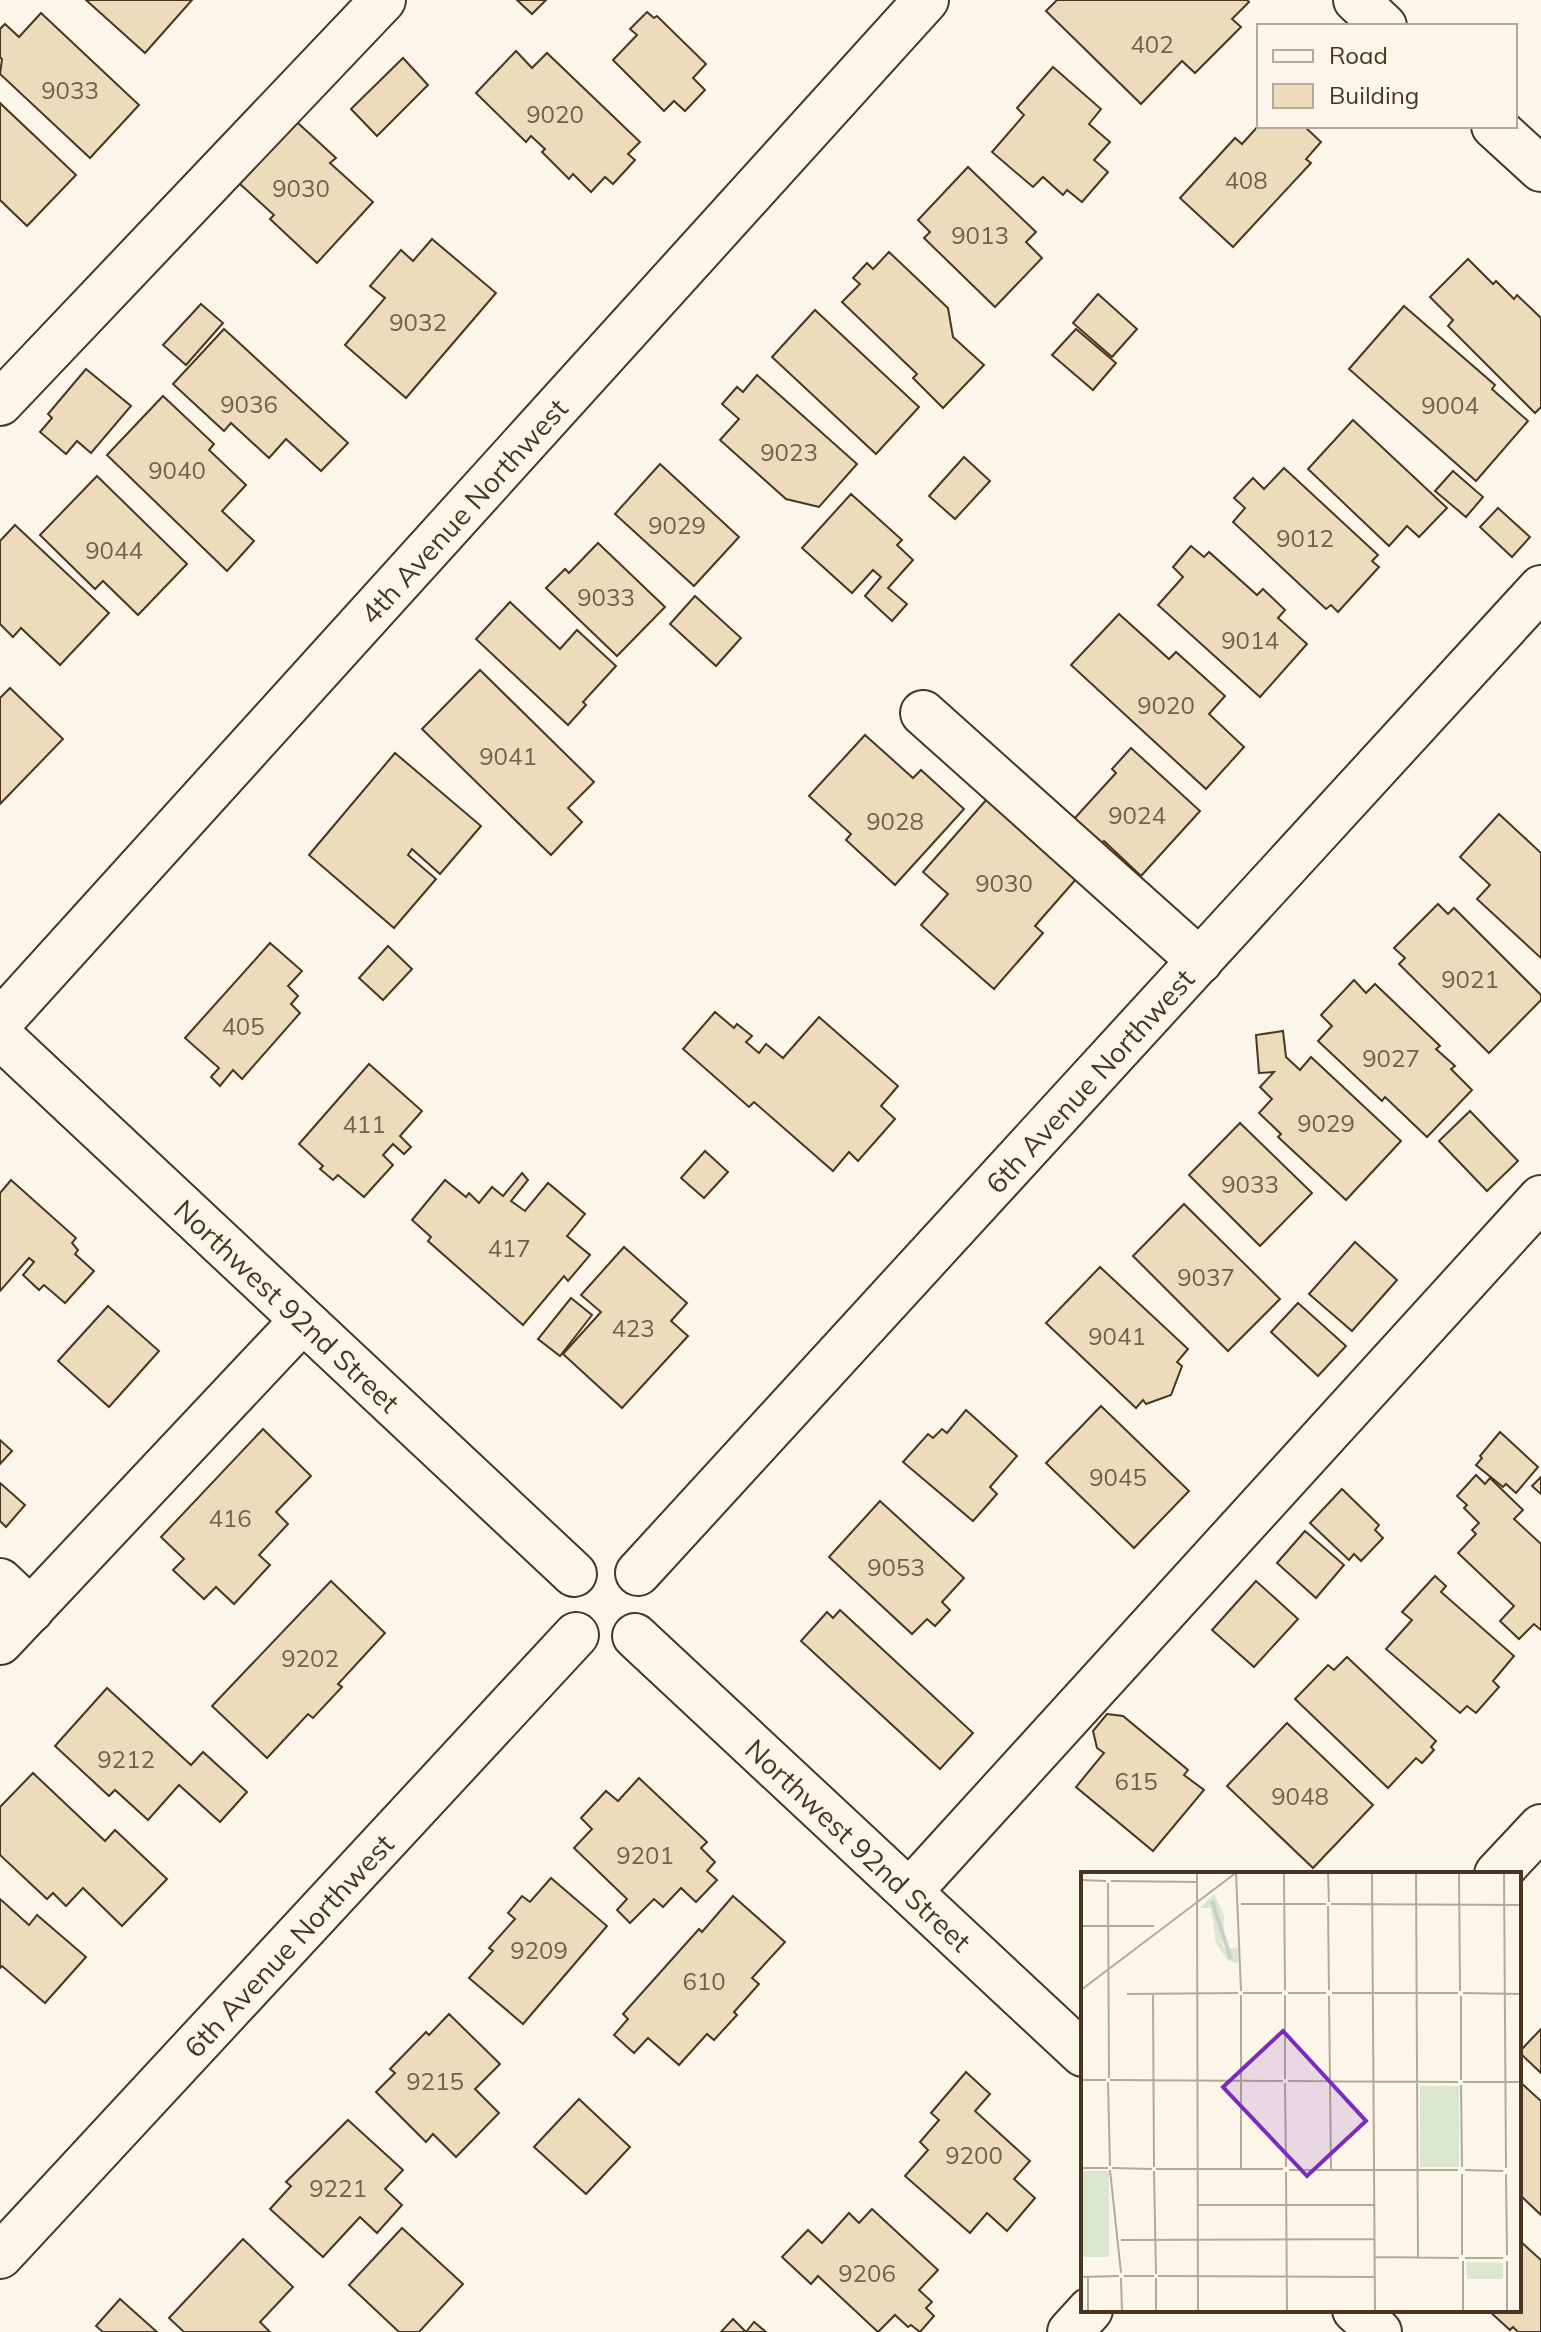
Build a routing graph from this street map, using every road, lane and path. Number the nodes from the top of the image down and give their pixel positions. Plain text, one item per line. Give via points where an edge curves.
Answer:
1 (383, 0) edge
2 (926, 0) edge
3 (1356, 0) edge
4 (1382, 24) edge
5 (1496, 128) edge
6 (1541, 169) edge
7 (0, 403) edge
8 (1541, 588) edge
9 (923, 713) dead end
10 (1200, 961) junction
11 (0, 1022) edge
12 (0, 1036) edge
13 (1541, 1198) edge
14 (302, 1321) junction
15 (638, 1573) junction
16 (574, 1574) junction
17 (15, 1595) edge
18 (576, 1635) junction
19 (635, 1636) junction
20 (0, 1642) edge
21 (1541, 1827) edge
22 (1499, 1872) edge
23 (910, 1891) junction
24 (1081, 2052) edge
25 (0, 2256) edge
26 (1088, 2312) edge
27 (1357, 2312) edge
28 (1070, 2332) edge
29 (1379, 2332) edge

1 - 7 street
2 - 11 street, 4th Avenue Northwest
3 - 4 street
5 - 6 street
8 - 10 street, 6th Avenue Northwest
9 - 10 street
10 - 15 street, 6th Avenue Northwest
12 - 14 street, Northwest 92nd Street
13 - 23 street
14 - 16 street, Northwest 92nd Street
14 - 17 street
15 - 16 street via 620,1561 605,1559
15 - 19 street via 650,1592 651,1608
16 - 18 street via 562,1607
17 - 20 street
18 - 19 street via 598,1647 627,1643
18 - 25 street, 6th Avenue Northwest
19 - 23 street, Northwest 92nd Street
21 - 22 street
23 - 24 street, Northwest 92nd Street
26 - 28 street
27 - 29 street

